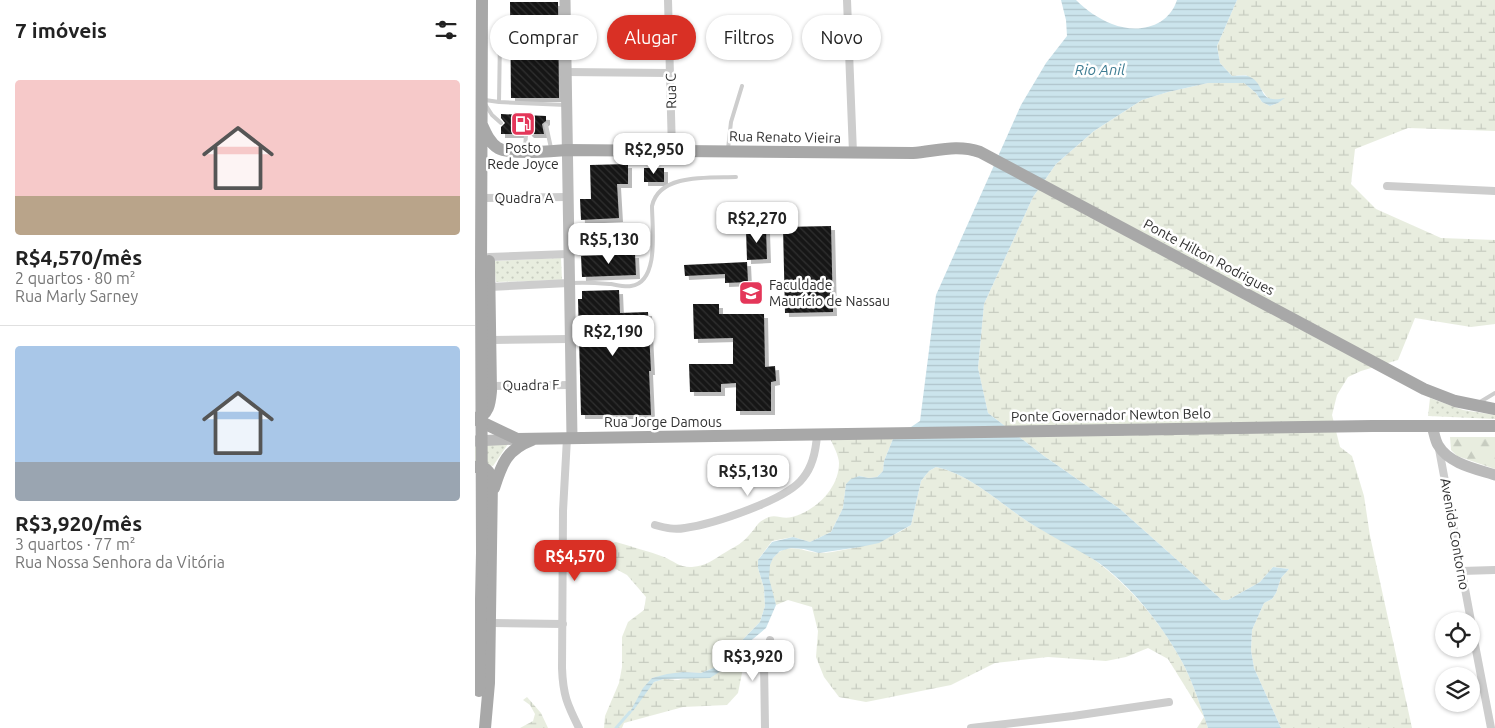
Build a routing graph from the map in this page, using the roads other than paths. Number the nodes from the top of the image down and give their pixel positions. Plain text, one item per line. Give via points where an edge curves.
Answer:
1 (482, 0) edge
2 (565, 0) edge
3 (668, 0) edge
4 (847, 0) edge
5 (500, 60) edge
6 (565, 72) junction
7 (670, 73) junction
8 (742, 86) dead end
9 (482, 100) junction
10 (499, 102) junction
11 (566, 105) junction
12 (501, 123) dead end
13 (482, 125) junction
14 (546, 125) dead end
15 (526, 134) dead end
16 (566, 150) junction
17 (524, 151) junction
18 (551, 151) junction
19 (672, 151) junction
20 (728, 152) junction
21 (980, 152) joint
22 (853, 153) junction
23 (736, 177) dead end
24 (1387, 186) dead end
25 (1495, 191) edge
26 (567, 197) junction
27 (482, 198) junction
28 (568, 254) junction
29 (489, 257) junction
30 (569, 284) junction
31 (490, 286) junction
32 (570, 339) junction
33 (491, 340) junction
34 (571, 385) junction
35 (491, 386) junction
36 (1495, 393) edge
37 (1473, 406) junction
38 (1495, 409) edge
39 (475, 418) edge
40 (1432, 426) junction
41 (1495, 426) edge
42 (851, 434) joint
43 (817, 435) junction
44 (538, 438) junction
45 (569, 438) junction
46 (517, 439) junction
47 (475, 441) edge
48 (1439, 446) junction
49 (475, 467) edge
50 (1495, 475) edge
51 (492, 495) junction
52 (655, 525) dead end
53 (1495, 570) edge
54 (1461, 571) junction
55 (1469, 612) edge
56 (491, 623) junction
57 (563, 624) junction
58 (770, 640) dead end
59 (1478, 657) edge
60 (1169, 702) dead end
61 (479, 728) edge
62 (485, 728) edge
63 (579, 728) edge
64 (765, 728) edge
65 (971, 728) edge
66 (1491, 728) edge

1 - 9 main road
2 - 6 street
3 - 7 street, Rua C
4 - 22 street
5 - 10 lane
6 - 7 street
6 - 11 street
7 - 19 street, Rua C
8 - 20 lane via 731,122
9 - 10 lane
9 - 12 lane
9 - 13 main road
10 - 11 lane
11 - 16 street
13 - 17 main road, Rua Renato Vieira via 497,147 504,151
13 - 27 main road
14 - 18 lane
15 - 17 lane
16 - 18 main road, Rua Renato Vieira
16 - 19 main road, Rua Renato Vieira
16 - 26 street
17 - 18 main road, Rua Renato Vieira
19 - 20 main road, Rua Renato Vieira
20 - 22 main road, Rua Renato Vieira
21 - 22 main road, Rua Renato Vieira via 954,147 913,153
21 - 37 main road, Ponte Hilton Rodrigues via 1424,389
23 - 30 lane via 683,180 657,194 652,206 652,264 640,282 630,286 588,282
24 - 25 street
26 - 27 street, Quadra A
26 - 28 street
27 - 29 main road
27 - 61 main road, bridge
28 - 29 street
28 - 30 street
29 - 31 main road
30 - 31 street
30 - 32 street
31 - 33 main road
32 - 33 street
32 - 34 street
33 - 35 main road
34 - 35 street, Quadra F
34 - 45 street
35 - 39 main road via 488,408 482,416
36 - 37 lane
37 - 38 main road, Ponte Hilton Rodrigues
39 - 46 main road
40 - 41 main road, Ponte Governador Newton Belo
40 - 42 main road, Ponte Governador Newton Belo
40 - 48 street
42 - 43 main road, Rua Jorge Damous
43 - 45 main road, Rua Jorge Damous
43 - 52 street via 816,450 804,478 784,494 740,512 685,528
44 - 45 main road, Rua Jorge Damous
44 - 46 main road, Rua Jorge Damous
44 - 51 main road via 508,455
45 - 57 street via 563,511
46 - 47 street, Rua Jorge Damous
48 - 50 street via 1458,462
48 - 54 street, Avenida Contorno
49 - 51 main road via 484,468 490,474
51 - 56 main road
53 - 54 street
54 - 55 street, Avenida Contorno
56 - 57 street
56 - 62 main road
57 - 63 street via 563,686 566,702
58 - 64 street via 764,662
59 - 66 street, Avenida Contorno
60 - 65 street

